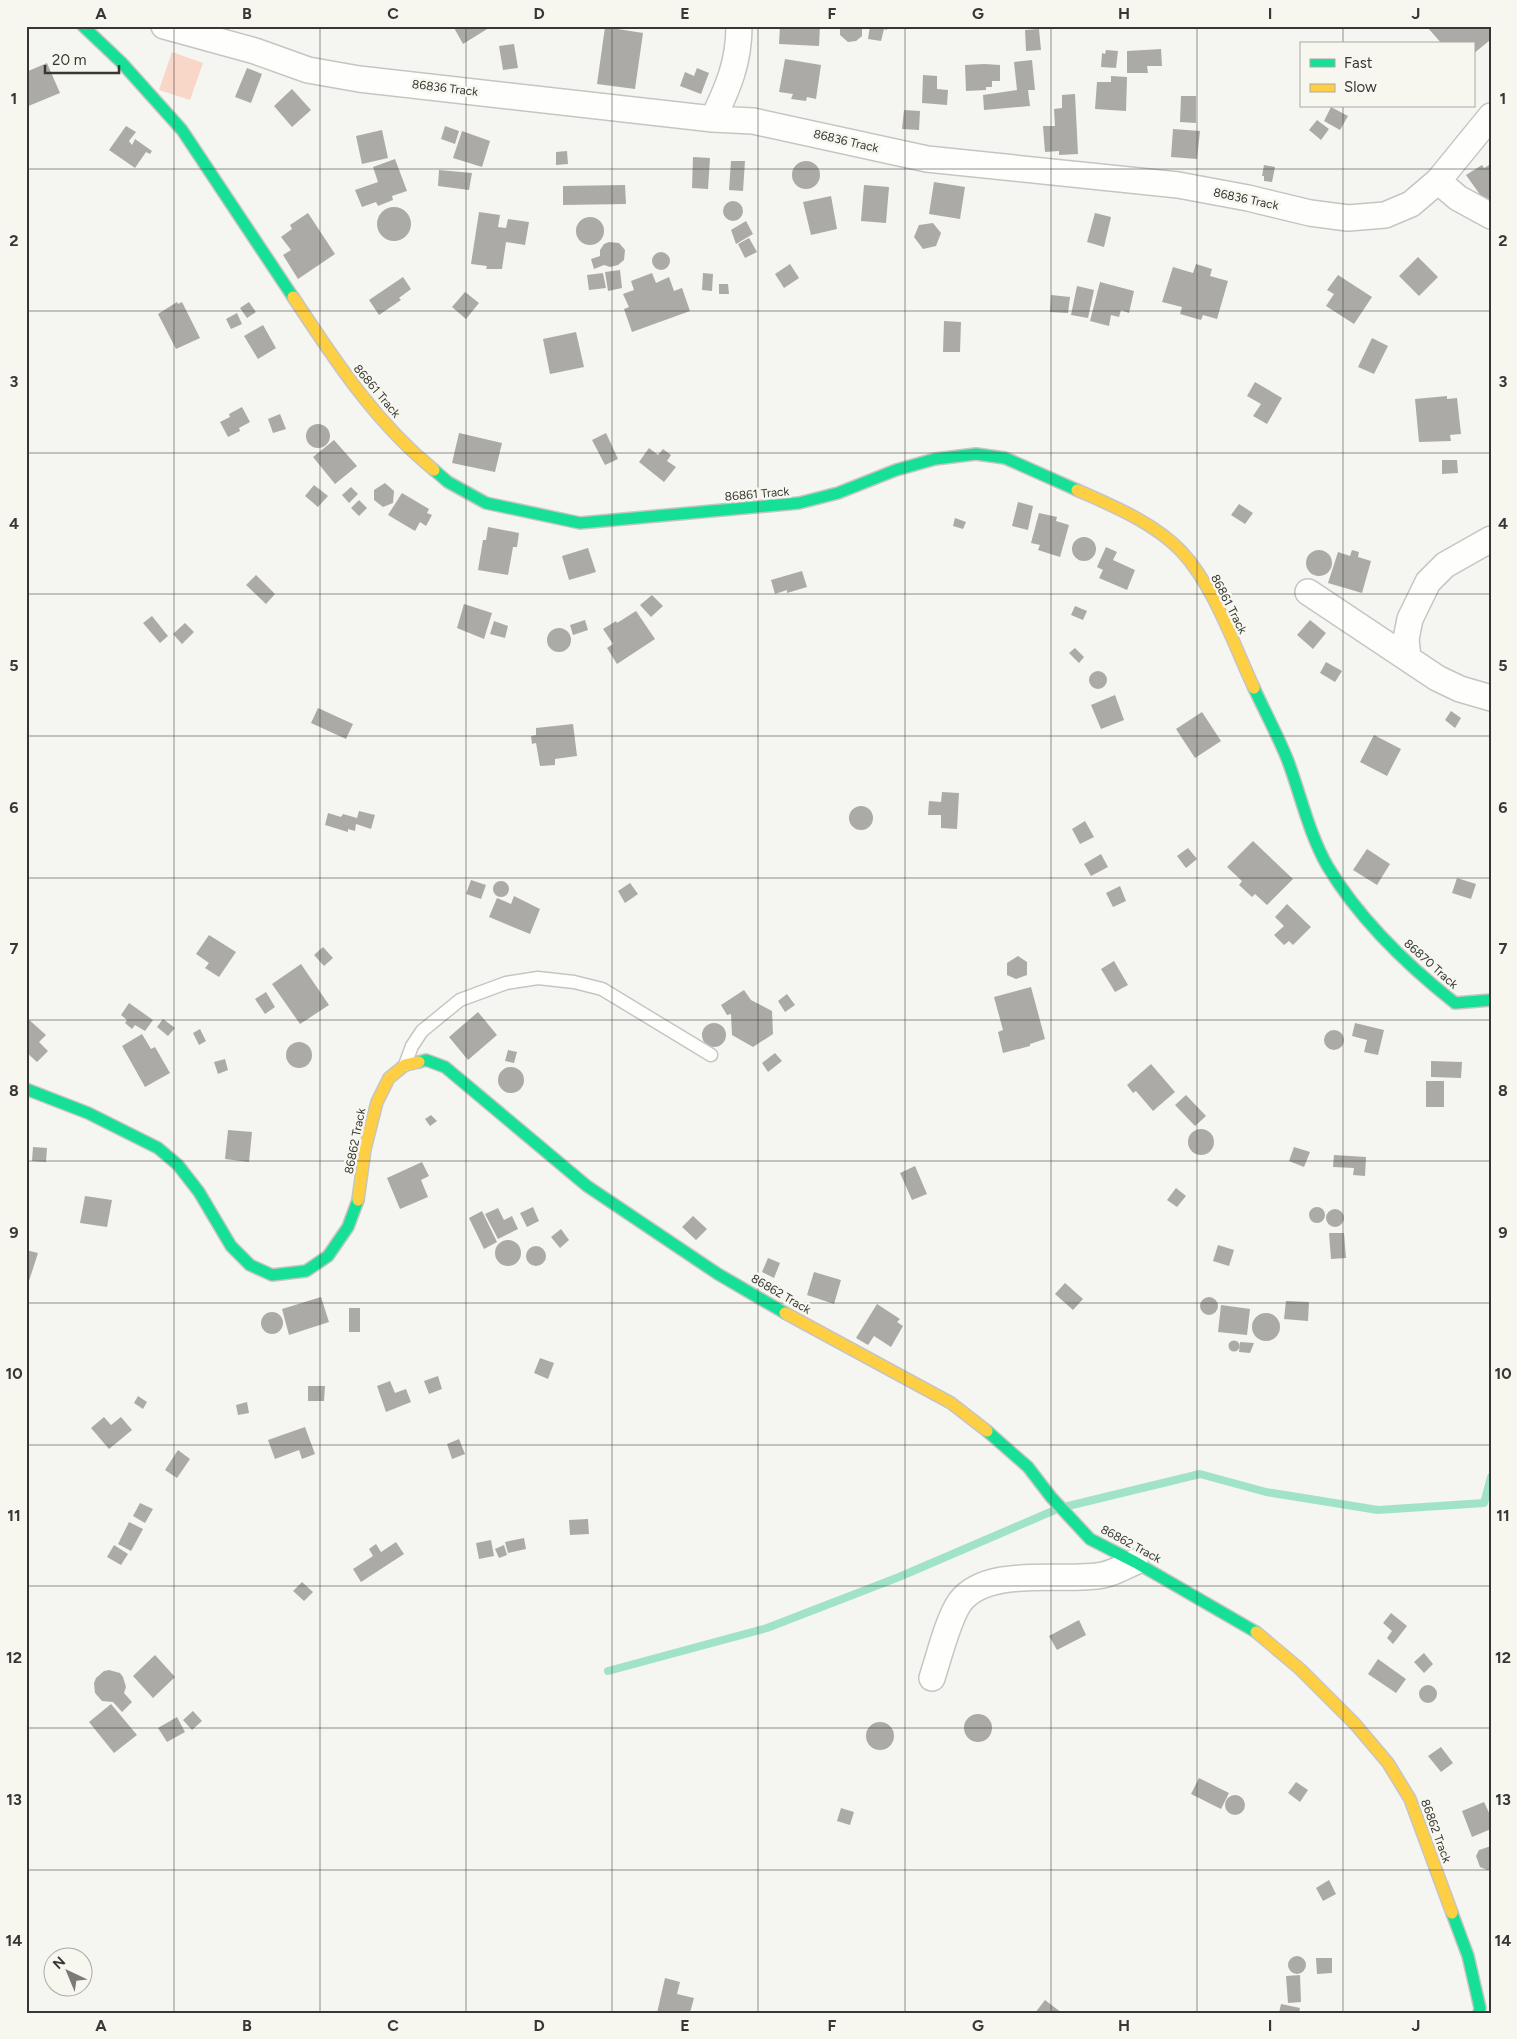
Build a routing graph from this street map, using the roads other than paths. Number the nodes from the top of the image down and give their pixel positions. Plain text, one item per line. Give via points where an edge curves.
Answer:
1 (83, 26) edge
2 (164, 26) edge
3 (739, 26) edge
4 (1491, 116) edge
5 (713, 119) junction
6 (1438, 181) junction
7 (1491, 216) edge
8 (1491, 539) edge
9 (1308, 592) dead end
10 (1408, 658) junction
11 (1491, 698) edge
12 (1390, 946) joint
13 (1491, 1000) edge
14 (711, 1055) dead end
15 (405, 1064) junction
16 (26, 1089) edge
17 (1135, 1562) junction
18 (932, 1678) dead end
19 (1483, 2011) edge

1 - 12 street, 86861 Track via 121,62 182,130 347,378 407,448 448,482 486,503 580,522 800,503 935,459 976,454 1006,458 1151,527 1182,552 1206,585 1287,759 1313,836 1328,867 1353,903
2 - 5 street, 86836 Track via 308,70 359,79
3 - 5 street via 731,80
4 - 6 street, 86836 Track
5 - 6 street, 86836 Track via 761,123 928,158 1178,185 1348,218 1385,216 1411,204
6 - 7 street via 1458,198
8 - 10 street via 1445,566 1428,582 1410,620 1406,638
9 - 10 street
10 - 11 street via 1437,678
12 - 13 street, 86870 Track via 1454,1003
14 - 15 lane via 602,989 538,978 506,983 460,1000 422,1031
15 - 16 street, 86862 Track via 389,1078 377,1102 365,1150 360,1193 348,1227 328,1256 306,1271 272,1275 250,1265 231,1246 199,1192 178,1165 158,1148 88,1113
15 - 17 street, 86862 Track via 426,1060 445,1067 587,1186 662,1237 779,1310 951,1403 1028,1467 1050,1497 1090,1539
17 - 18 street via 1104,1575 990,1581 972,1591 960,1602 952,1619
17 - 19 street, 86862 Track via 1257,1633 1300,1669 1355,1724 1388,1763 1410,1799 1468,1956

